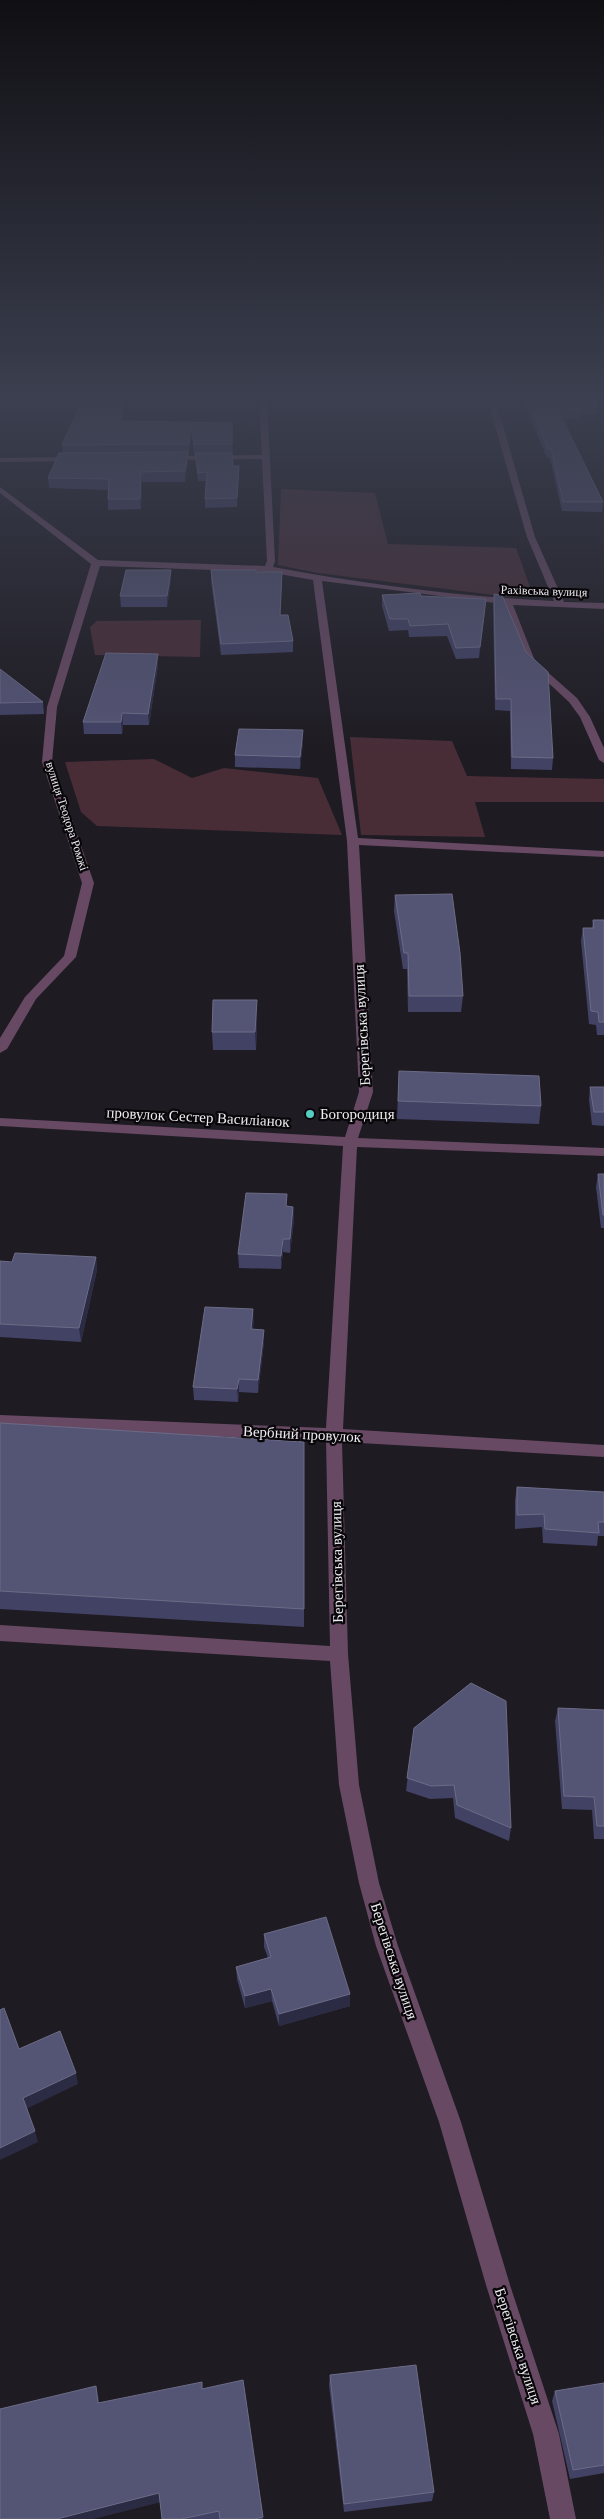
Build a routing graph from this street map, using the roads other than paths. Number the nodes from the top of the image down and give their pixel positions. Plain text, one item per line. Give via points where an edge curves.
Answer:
1 (34, 516) edge
2 (269, 516) edge
3 (525, 516) edge
4 (96, 564) junction
5 (268, 569) junction
6 (317, 578) junction
7 (507, 602) junction
8 (560, 604) junction
9 (604, 606) edge
10 (604, 760) edge
11 (353, 841) junction
12 (604, 854) edge
13 (0, 1049) edge
14 (0, 1122) edge
15 (350, 1142) junction
16 (604, 1152) edge
17 (0, 1421) edge
18 (334, 1435) junction
19 (604, 1451) edge
20 (0, 1633) edge
21 (339, 1654) junction
22 (563, 2519) edge

1 - 4 street
2 - 5 street via 271,561
3 - 8 street
4 - 5 street, Рахівська вулиця
4 - 13 street, вулиця Теодора Ромжі via 52,707 47,762 88,883 70,957 30,997
5 - 6 street, Рахівська вулиця
6 - 7 street, Рахівська вулиця
6 - 11 street, Берегівська вулиця
7 - 8 street, Рахівська вулиця
7 - 10 street via 532,662 573,700
8 - 9 street, Рахівська вулиця
11 - 12 street
11 - 15 street, Берегівська вулиця via 366,1092
14 - 15 street, провулок Сестер Василіанок
15 - 16 street, провулок Сестер Василіанок
15 - 18 street, Берегівська вулиця
17 - 18 street, Вербний провулок
18 - 19 street, Вербний провулок
18 - 21 street, Берегівська вулиця
20 - 21 street
21 - 22 street, Берегівська вулиця via 349,1785 368,1883 450,2122 546,2434

